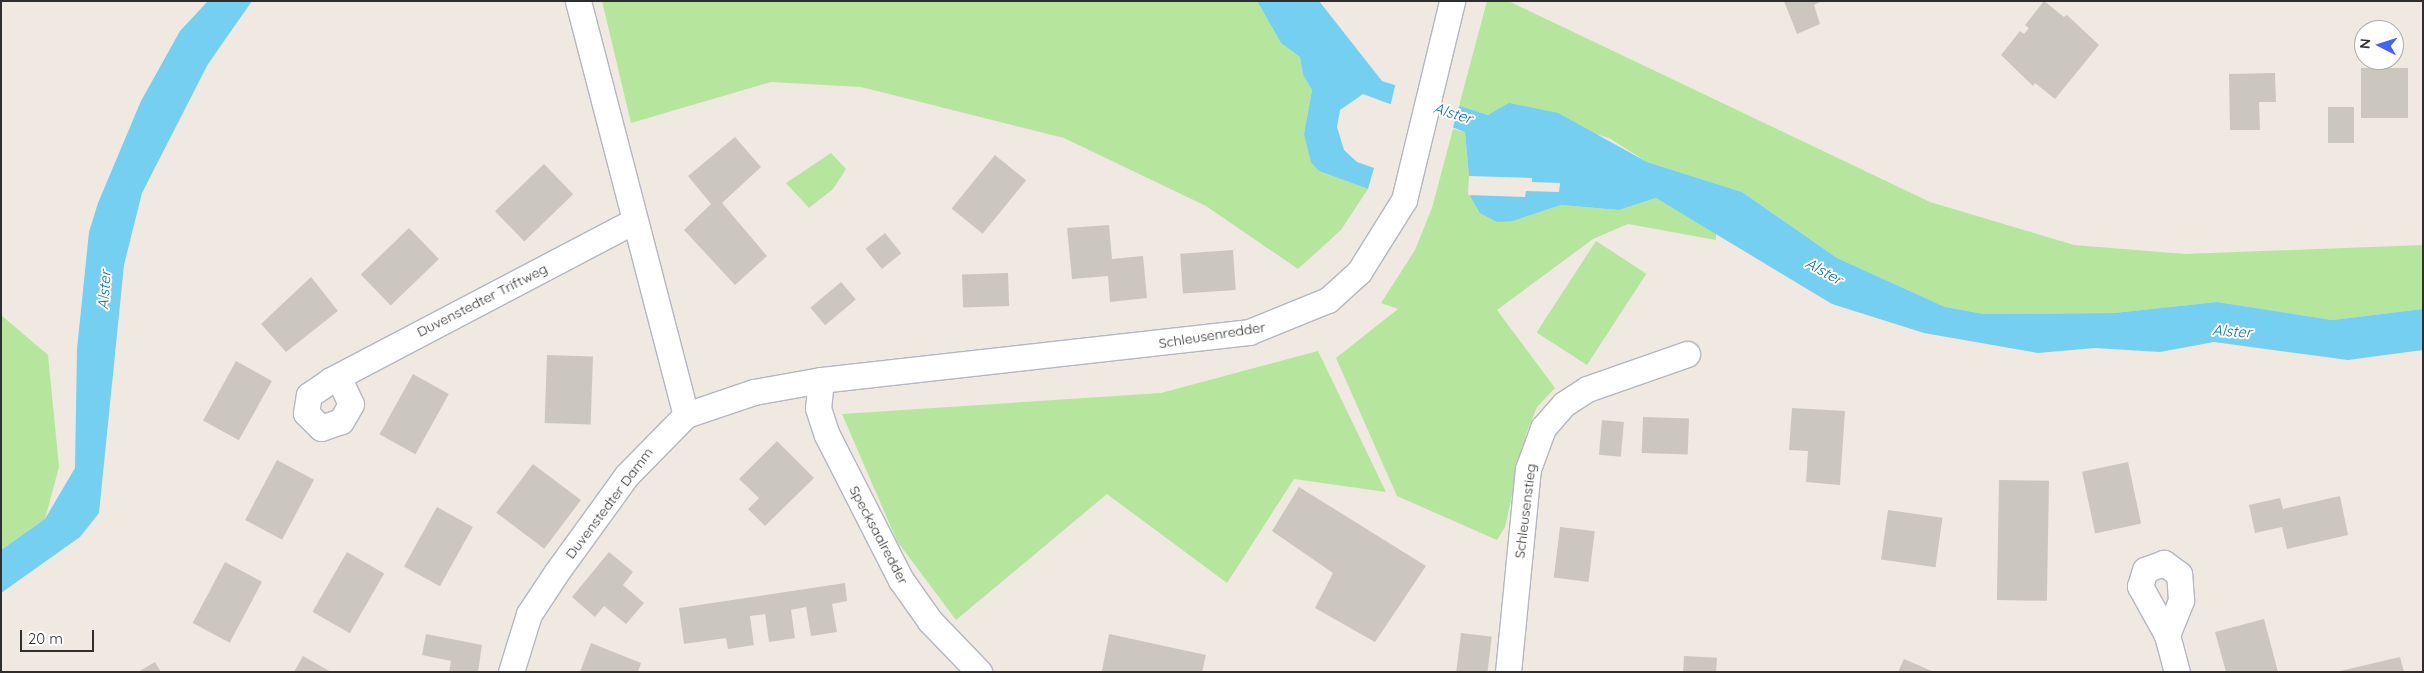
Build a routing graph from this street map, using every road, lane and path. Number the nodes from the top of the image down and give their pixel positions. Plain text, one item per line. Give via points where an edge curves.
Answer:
1 (578, 1) edge
2 (1452, 1) edge
3 (634, 221) junction
4 (1687, 354) dead end
5 (331, 380) dead end
6 (821, 380) junction
7 (686, 415) junction
8 (2167, 635) dead end
9 (511, 672) edge
10 (979, 672) edge
11 (1508, 672) edge
12 (2176, 672) edge

1 - 3 street
2 - 6 street, Schleusenredder via 1404,200 1384,238 1353,279 1328,300 1272,326 1069,355
3 - 5 street, Duvenstedter Triftweg
3 - 7 street
4 - 11 street, Schleusenstieg via 1581,392 1543,428 1527,478
6 - 7 street, Duvenstedter Damm via 754,392
6 - 10 street, Specksaalredder via 818,408 827,436 901,580 930,621
7 - 9 street, Duvenstedter Damm via 628,475 528,614
8 - 12 street

